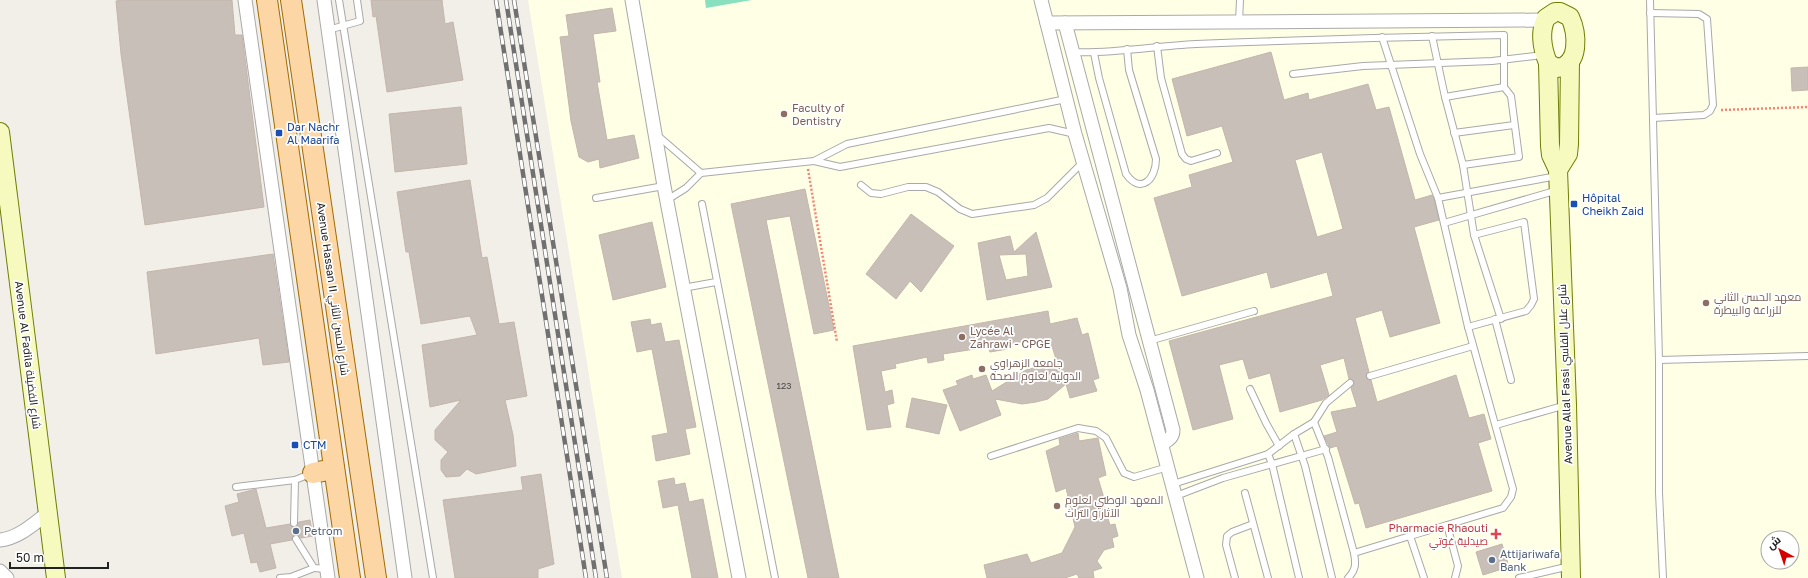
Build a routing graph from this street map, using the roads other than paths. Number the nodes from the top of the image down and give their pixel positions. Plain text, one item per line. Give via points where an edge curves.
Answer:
1 (245, 0) edge
2 (267, 0) edge
3 (291, 0) edge
4 (324, 0) edge
5 (339, 0) edge
6 (357, 0) edge
7 (632, 0) edge
8 (1042, 0) edge
9 (1240, 0) edge
10 (1546, 0) edge
11 (1650, 0) edge
12 (1569, 8) edge
13 (1650, 13) junction
14 (1546, 19) junction
15 (1239, 22) junction
16 (1047, 23) junction
17 (1064, 23) junction
18 (343, 26) junction
19 (328, 30) junction
20 (1432, 36) junction
21 (1382, 37) junction
22 (1157, 46) junction
23 (1127, 49) junction
24 (1072, 52) junction
25 (1094, 53) junction
26 (1546, 59) junction
27 (1503, 60) junction
28 (1570, 61) junction
29 (1437, 63) junction
30 (1391, 66) junction
31 (1293, 74) dead end
32 (1504, 86) junction
33 (1445, 97) junction
34 (1067, 99) junction
35 (1653, 118) junction
36 (1514, 125) junction
37 (0, 132) edge
38 (1454, 133) junction
39 (655, 134) junction
40 (1075, 134) junction
41 (1217, 153) dead end
42 (814, 161) junction
43 (1083, 162) junction
44 (1463, 165) junction
45 (701, 173) junction
46 (1559, 178) junction
47 (861, 185) dead end
48 (664, 186) junction
49 (1467, 193) junction
50 (596, 198) dead end
51 (1438, 198) junction
52 (667, 200) junction
53 (702, 204) dead end
54 (1471, 216) junction
55 (1444, 223) junction
56 (1474, 235) junction
57 (716, 282) junction
58 (683, 288) junction
59 (1254, 311) dead end
60 (1498, 319) junction
61 (1468, 327) junction
62 (1149, 341) junction
63 (1473, 346) junction
64 (1808, 356) edge
65 (1659, 360) junction
66 (1370, 376) dead end
67 (1511, 380) dead end
68 (1350, 383) dead end
69 (1250, 389) dead end
70 (1567, 405) junction
71 (1314, 422) junction
72 (1496, 425) junction
73 (1294, 434) junction
74 (1162, 444) junction
75 (1279, 446) junction
76 (1326, 449) junction
77 (1268, 454) junction
78 (990, 456) dead end
79 (1302, 457) junction
80 (1272, 464) junction
81 (1168, 468) junction
82 (334, 469) junction
83 (313, 473) junction
84 (295, 480) junction
85 (236, 487) dead end
86 (1174, 490) junction
87 (1245, 493) dead end
88 (48, 513) junction
89 (294, 523) dead end
90 (1253, 524) junction
91 (1447, 525) junction
92 (1410, 536) junction
93 (296, 539) dead end
94 (0, 540) edge
95 (1354, 553) junction
96 (0, 571) edge
97 (323, 572) edge
98 (1570, 572) edge
99 (7, 578) edge
100 (56, 578) edge
101 (280, 578) edge
102 (350, 578) edge
103 (376, 578) edge
104 (405, 578) edge
105 (433, 578) edge
106 (739, 578) edge
107 (774, 578) edge
108 (1197, 578) edge
109 (1235, 578) edge
110 (1268, 578) edge
111 (1299, 578) edge
112 (1332, 578) edge
113 (1348, 578) edge
114 (1424, 578) edge
115 (1455, 578) edge
116 (1519, 578) edge
117 (1663, 578) edge

1 - 83 street
2 - 82 main road
3 - 103 main road, Avenue Hassan II شارع الحسن الثاني
4 - 19 street
5 - 18 lane
6 - 18 lane via 360,21
7 - 39 street
8 - 16 street
9 - 15 lane
10 - 14 street
11 - 13 lane
12 - 14 street via 1566,14 1555,12
12 - 28 street via 1576,44
13 - 35 lane
13 - 35 lane via 1699,14 1707,19 1713,105 1704,115
14 - 15 street
14 - 26 street via 1542,37
15 - 17 street
16 - 17 street
16 - 34 street
17 - 24 street
18 - 19 lane
18 - 105 lane
19 - 104 street
20 - 21 lane
20 - 27 lane via 1504,35
20 - 29 lane
21 - 22 lane
21 - 30 lane
22 - 23 lane
22 - 41 lane via 1161,78 1182,154 1191,161
23 - 25 lane
23 - 25 lane via 1129,70 1156,159 1156,171 1151,180 1141,184 1132,181 1126,174
24 - 25 lane
24 - 62 street
26 - 27 lane
26 - 28 street via 1552,66 1562,68
26 - 46 street via 1550,146
27 - 29 lane
27 - 32 lane
28 - 46 street via 1569,144
29 - 30 lane
29 - 33 lane
30 - 31 lane via 1363,66
30 - 51 lane via 1420,154
32 - 33 lane
32 - 36 lane via 1511,96
33 - 38 lane
34 - 40 street
34 - 42 lane via 847,144
35 - 65 lane
36 - 38 lane
36 - 44 lane via 1519,157
37 - 88 street, Avenue Al Fadila شارع الفضيلة
38 - 44 lane
39 - 45 lane
39 - 48 street
40 - 42 lane via 1049,128 840,167
40 - 43 street
42 - 45 lane
43 - 47 lane via 1047,198 1034,205 972,214 960,209 938,192 926,188 908,187 882,194 871,192
43 - 74 street via 1121,292 1129,335
44 - 49 lane
45 - 52 lane via 686,188
46 - 49 lane
46 - 54 lane
46 - 70 street, Avenue Allal Fassi شارع علال الفاسي
48 - 50 lane
48 - 52 street
49 - 51 lane
49 - 54 lane
51 - 55 lane
52 - 58 street
53 - 57 lane
54 - 55 lane
54 - 56 lane
55 - 61 lane
56 - 60 lane
56 - 60 lane via 1524,222 1534,299 1532,306 1526,311
57 - 58 lane
57 - 107 lane
58 - 106 street
59 - 62 lane
60 - 61 lane
60 - 67 lane
61 - 63 lane
62 - 74 street via 1173,430 1170,438
63 - 66 lane
63 - 72 lane
64 - 65 lane
65 - 117 lane via 1659,493
68 - 71 lane via 1326,403
69 - 75 lane
70 - 72 lane
70 - 98 street, Avenue Allal Fassi شارع علال الفاسي
71 - 73 lane
71 - 76 lane
72 - 91 lane via 1512,489 1511,497 1503,508
73 - 75 lane
73 - 79 lane
74 - 81 street
75 - 77 lane
76 - 79 lane
76 - 95 lane
77 - 80 lane
77 - 86 lane
78 - 81 lane via 1078,428 1096,431 1106,438 1128,476 1134,477
79 - 80 lane
79 - 112 lane
80 - 86 lane
80 - 111 lane
81 - 86 street
82 - 83 main road
82 - 102 main road
83 - 84 lane
83 - 97 street
84 - 85 lane
84 - 89 lane
86 - 108 street
87 - 90 lane
88 - 94 street via 9,540
88 - 100 street, Avenue Al Fadila شارع الفضيلة
90 - 109 lane via 1227,536 1226,545
90 - 110 lane
91 - 92 lane
91 - 115 lane via 1458,566
92 - 95 lane
92 - 114 lane
93 - 97 lane
95 - 113 lane via 1354,572
96 - 99 street
97 - 101 lane
98 - 116 lane

